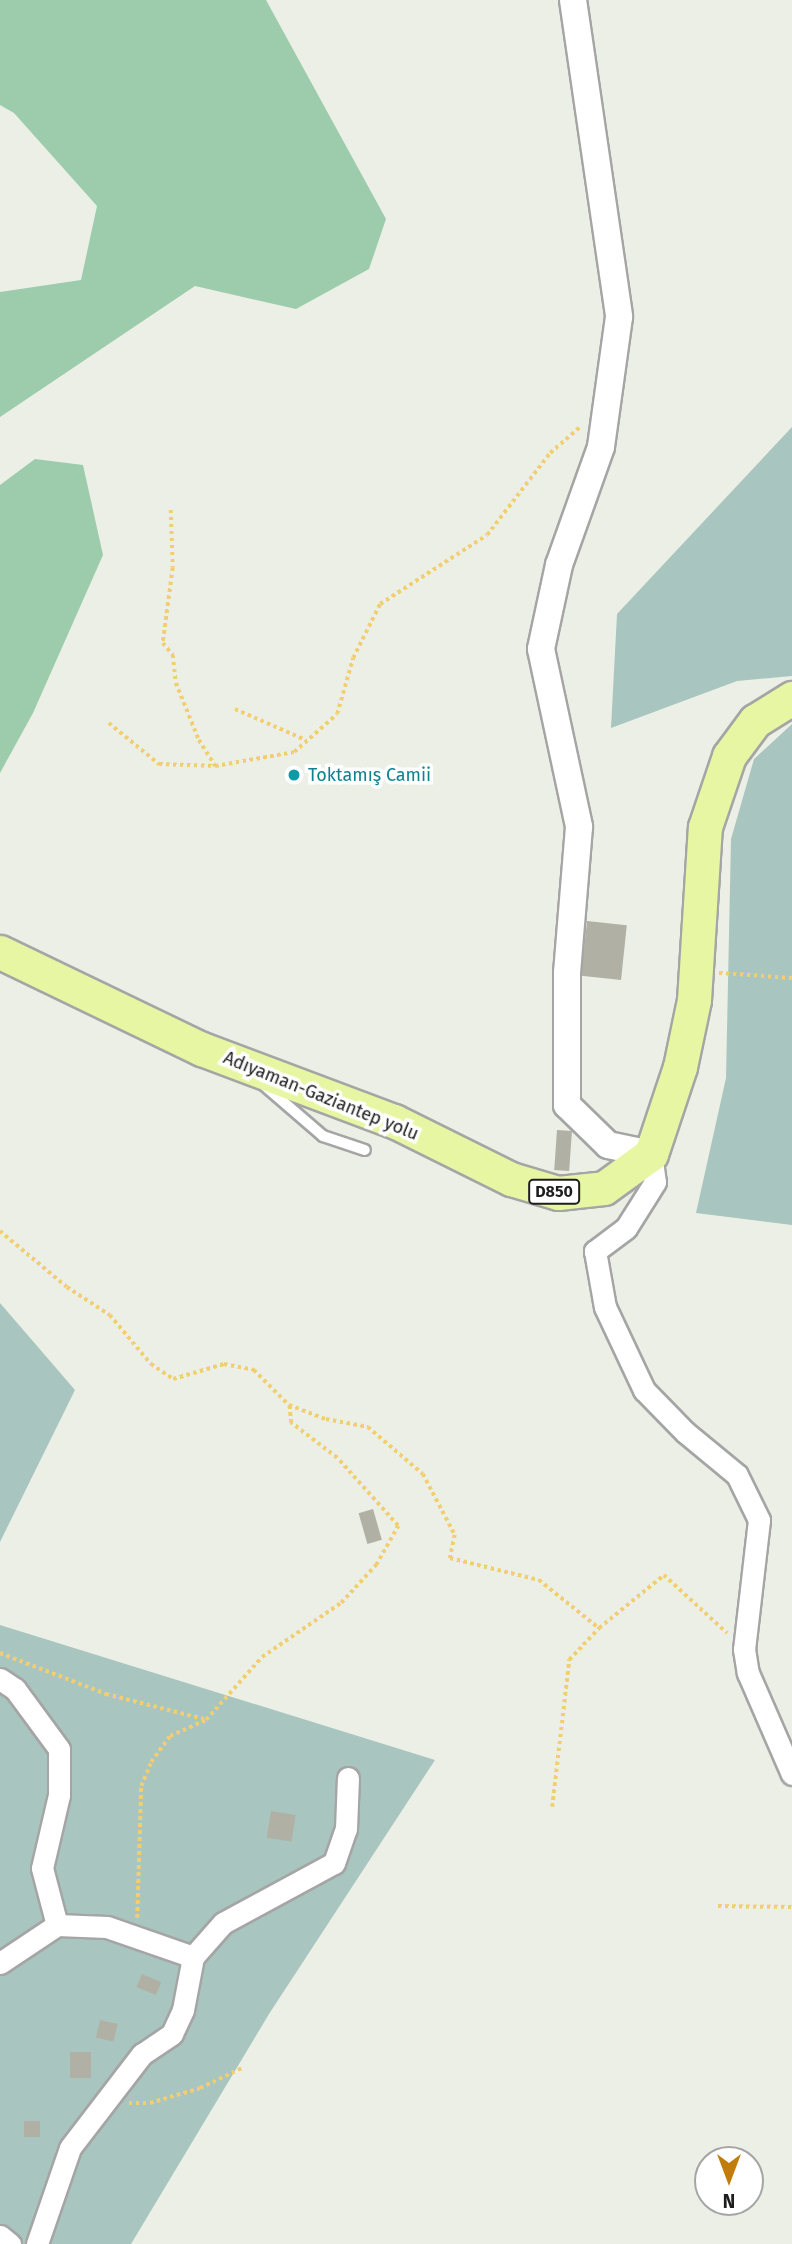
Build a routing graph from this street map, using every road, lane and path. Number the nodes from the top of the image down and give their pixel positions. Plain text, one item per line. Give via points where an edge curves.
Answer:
1 (573, 0) edge
2 (607, 404) junction
3 (171, 510) dead end
4 (792, 698) edge
5 (235, 709) dead end
6 (109, 723) dead end
7 (307, 741) junction
8 (215, 766) junction
9 (0, 952) edge
10 (696, 975) junction
11 (792, 978) edge
12 (239, 1063) junction
13 (365, 1150) dead end
14 (651, 1154) junction
15 (0, 1231) edge
16 (289, 1405) junction
17 (598, 1628) junction
18 (744, 1648) junction
19 (0, 1653) edge
20 (0, 1679) edge
21 (206, 1720) junction
22 (792, 1774) edge
23 (348, 1778) dead end
24 (552, 1807) dead end
25 (718, 1906) dead end
26 (792, 1907) edge
27 (57, 1925) junction
28 (137, 1941) junction
29 (193, 1957) junction
30 (0, 1963) edge
31 (242, 2068) dead end
32 (106, 2103) junction
33 (0, 2236) edge
34 (10, 2244) edge
35 (37, 2244) edge

1 - 2 street via 589,85 619,317
2 - 7 path via 550,453 486,535 380,604 353,658 337,714
2 - 14 street via 601,447 559,565 541,649 579,827 568,973 567,1105 608,1145
3 - 8 path via 173,568 163,643 173,654 176,683
4 - 10 main road via 755,721 729,756 705,827
5 - 7 path
6 - 8 path via 159,764
7 - 8 path via 294,752
9 - 12 main road, Adıyaman-Gaziantep yolu / D850
10 - 11 path via 733,972
10 - 14 main road via 680,1067
12 - 13 lane via 323,1136
12 - 14 main road, Adıyaman-Gaziantep yolu / D850 via 394,1121 511,1179 558,1193 604,1188
14 - 18 street via 655,1182 626,1228 596,1251 605,1307 644,1390 737,1475 759,1520
15 - 16 path via 67,1287 110,1315 151,1364 173,1379 224,1364 254,1370
16 - 17 path via 326,1419 368,1427 423,1474 455,1535 450,1558 539,1580
16 - 21 path via 291,1423 337,1458 398,1526 376,1565 341,1603 262,1657
17 - 18 path via 664,1575
17 - 24 path via 569,1660
18 - 22 street via 748,1673
19 - 21 path via 106,1694
20 - 27 street via 15,1689 60,1749 59,1795 42,1868
21 - 28 path via 170,1736 141,1786
23 - 29 street via 346,1829 334,1863 223,1923
25 - 26 path
27 - 28 street via 107,1927
27 - 30 street
28 - 29 street
29 - 32 street via 183,2010 172,2034 142,2054
31 - 32 path via 201,2088 150,2103
32 - 35 street via 70,2148
33 - 34 street

